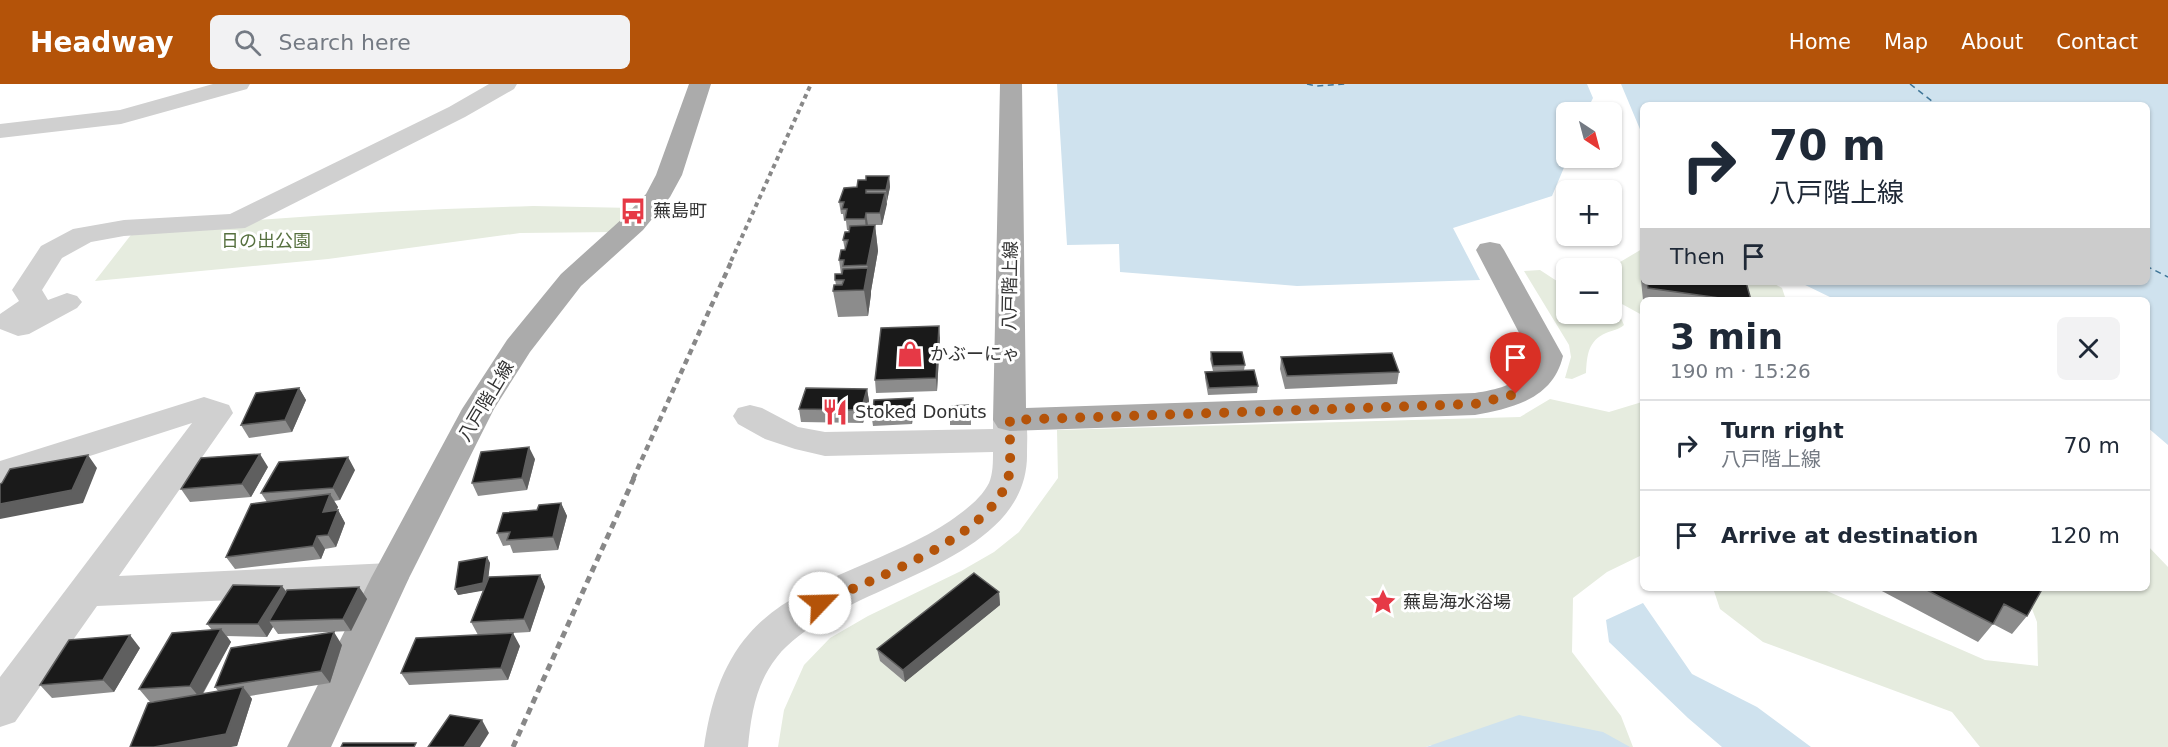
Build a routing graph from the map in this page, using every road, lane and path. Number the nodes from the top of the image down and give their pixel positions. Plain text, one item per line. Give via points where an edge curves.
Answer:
1 (238, 84) edge
2 (506, 84) edge
3 (700, 84) edge
4 (1011, 84) edge
5 (0, 132) edge
6 (1490, 250) dead end
7 (67, 302) dead end
8 (7, 327) edge
9 (750, 416) dead end
10 (1009, 430) junction
11 (0, 473) edge
12 (390, 578) junction
13 (87, 592) junction
14 (0, 709) edge
15 (309, 747) edge
16 (726, 747) edge

1 - 5 street via 121,117
2 - 8 street via 235,222 124,228 83,235 51,252 27,290 34,304
3 - 12 main road, 八戸階上線 via 669,175 657,197 571,280 518,347 478,409
4 - 10 main road, 八戸階上線
6 - 10 main road via 1547,356 1540,376 1516,394 1475,404
7 - 8 street
9 - 10 street via 796,440 825,444
10 - 16 street via 1008,479 984,514 960,535 920,557 820,603 792,620 764,645 742,681 731,712
11 - 13 street via 204,408 217,412
12 - 13 street
12 - 15 main road, 八戸階上線
13 - 14 street

